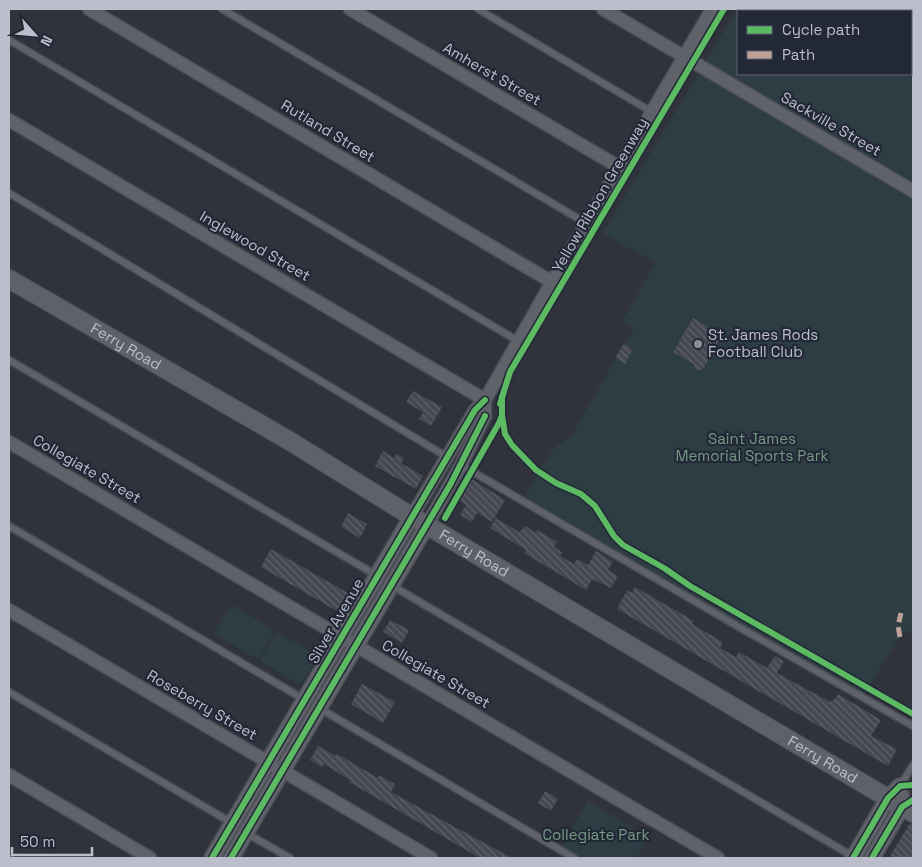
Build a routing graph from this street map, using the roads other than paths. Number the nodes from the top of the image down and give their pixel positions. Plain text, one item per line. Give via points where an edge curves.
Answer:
1 (89, 9) edge
2 (222, 9) edge
3 (350, 9) edge
4 (478, 9) edge
5 (603, 9) edge
6 (712, 9) edge
7 (9, 40) edge
8 (684, 57) junction
9 (652, 112) junction
10 (9, 120) edge
11 (619, 167) junction
12 (913, 191) edge
13 (9, 193) edge
14 (586, 223) junction
15 (9, 280) edge
16 (552, 282) junction
17 (518, 341) junction
18 (9, 360) edge
19 (486, 400) junction
20 (9, 442) edge
21 (447, 457) junction
22 (461, 465) junction
23 (419, 520) junction
24 (9, 526) edge
25 (377, 575) junction
26 (391, 585) junction
27 (9, 610) edge
28 (341, 637) junction
29 (355, 645) junction
30 (9, 692) edge
31 (305, 700) junction
32 (318, 708) junction
33 (913, 726) edge
34 (268, 763) junction
35 (913, 764) edge
36 (282, 771) junction
37 (9, 775) edge
38 (901, 801) edge
39 (232, 824) junction
40 (246, 833) junction
41 (853, 857) edge
42 (150, 858) edge
43 (212, 858) edge
44 (231, 858) edge
45 (290, 858) edge
46 (432, 858) edge
47 (574, 858) edge
48 (718, 858) edge
49 (872, 858) edge

1 - 16 street, Rutland Street
2 - 14 lane
3 - 11 street, Amherst Street
4 - 9 lane
5 - 8 street, Sackville Street
6 - 8 street, Silver Avenue
7 - 17 lane
8 - 9 street, Silver Avenue
8 - 12 street, Sackville Street
9 - 11 street, Silver Avenue
10 - 19 street, Inglewood Street
11 - 14 street, Silver Avenue
13 - 21 lane
14 - 16 street, Silver Avenue
15 - 23 main road, Ferry Road via 288,440
16 - 17 street, Silver Avenue
17 - 19 street, Silver Avenue
18 - 25 lane
19 - 21 street, Silver Avenue via 475,410
19 - 22 street, Silver Avenue via 485,416
20 - 28 street, Collegiate Street
21 - 23 street, Silver Avenue
22 - 23 street, Silver Avenue
22 - 33 lane
23 - 25 street, Silver Avenue
23 - 26 street, Silver Avenue
23 - 38 main road, Ferry Road
24 - 31 lane
25 - 28 street, Silver Avenue
26 - 29 street, Silver Avenue
26 - 41 lane
27 - 34 street, Roseberry Street
28 - 29 street, Collegiate Street
28 - 31 street, Silver Avenue
29 - 32 street, Silver Avenue
29 - 48 street, Collegiate Street
30 - 39 lane
31 - 34 street, Silver Avenue
32 - 36 street, Silver Avenue
32 - 47 lane
34 - 36 street, Roseberry Street
34 - 39 street, Silver Avenue
35 - 38 lane
36 - 40 street, Silver Avenue
36 - 46 street, Roseberry Street
37 - 42 street
38 - 41 street
38 - 49 street
39 - 43 street, Silver Avenue
40 - 44 street, Silver Avenue
40 - 45 lane

